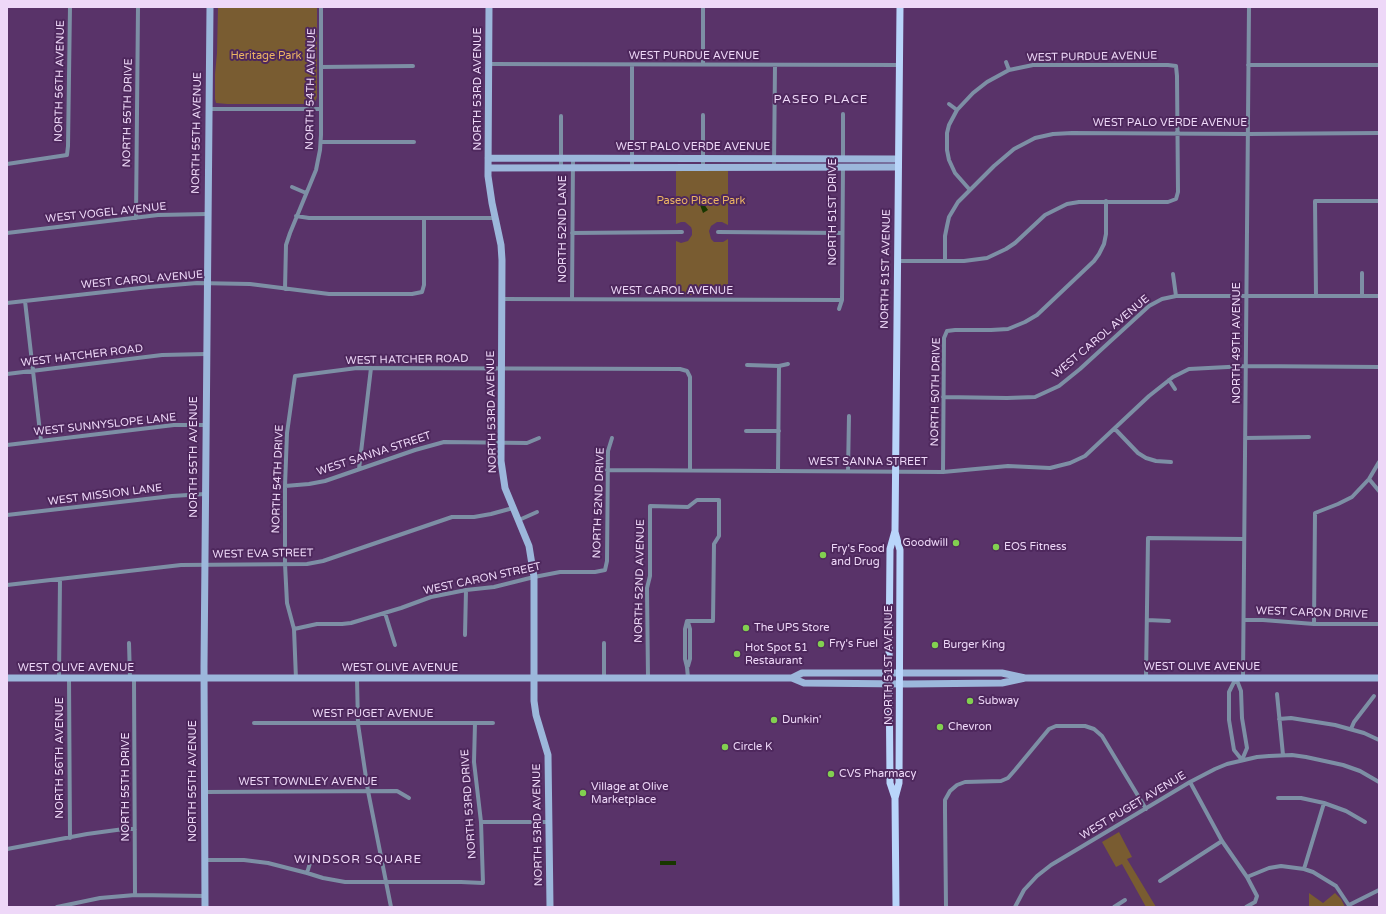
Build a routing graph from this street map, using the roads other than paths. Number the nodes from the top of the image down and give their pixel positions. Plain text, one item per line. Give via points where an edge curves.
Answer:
1 (70, 7) edge
2 (138, 7) edge
3 (210, 7) edge
4 (321, 7) edge
5 (489, 7) edge
6 (703, 7) edge
7 (900, 7) edge
8 (1249, 7) edge
9 (1006, 62) dead end
10 (489, 64) junction
11 (632, 65) junction
12 (703, 65) junction
13 (775, 65) junction
14 (899, 65) junction
15 (1248, 65) junction
16 (1379, 65) edge
17 (413, 66) dead end
18 (321, 67) junction
19 (1009, 70) junction
20 (949, 104) dead end
21 (208, 109) junction
22 (321, 109) junction
23 (957, 110) junction
24 (843, 114) dead end
25 (704, 115) dead end
26 (561, 116) dead end
27 (1379, 133) edge
28 (1177, 134) junction
29 (1248, 134) junction
30 (321, 142) junction
31 (414, 142) dead end
32 (488, 158) junction
33 (561, 158) junction
34 (573, 158) junction
35 (632, 158) junction
36 (703, 158) junction
37 (774, 158) junction
38 (843, 158) junction
39 (898, 158) junction
40 (7, 164) edge
41 (774, 167) junction
42 (843, 167) junction
43 (898, 167) junction
44 (488, 168) junction
45 (561, 168) junction
46 (573, 168) junction
47 (632, 168) junction
48 (703, 168) junction
49 (292, 187) dead end
50 (970, 190) junction
51 (306, 193) junction
52 (1379, 201) edge
53 (1106, 202) junction
54 (208, 214) junction
55 (296, 216) junction
56 (136, 218) junction
57 (424, 218) junction
58 (495, 218) junction
59 (682, 232) dead end
60 (718, 232) dead end
61 (7, 233) edge
62 (572, 233) junction
63 (842, 233) junction
64 (897, 261) junction
65 (945, 261) junction
66 (1362, 273) dead end
67 (1173, 274) dead end
68 (207, 283) junction
69 (285, 289) junction
70 (1176, 296) junction
71 (1246, 296) junction
72 (1316, 296) junction
73 (1362, 296) junction
74 (1379, 296) edge
75 (502, 299) junction
76 (572, 299) junction
77 (842, 300) junction
78 (25, 301) junction
79 (7, 303) edge
80 (839, 310) dead end
81 (206, 354) junction
82 (788, 364) dead end
83 (747, 365) dead end
84 (779, 366) junction
85 (1246, 366) junction
86 (1379, 367) edge
87 (371, 368) junction
88 (502, 368) junction
89 (33, 371) junction
90 (7, 374) edge
91 (295, 376) joint
92 (1169, 380) junction
93 (1175, 389) dead end
94 (944, 397) junction
95 (849, 416) dead end
96 (206, 425) junction
97 (1115, 429) junction
98 (746, 431) dead end
99 (779, 431) junction
100 (1309, 436) dead end
101 (539, 438) dead end
102 (612, 438) dead end
103 (1245, 438) junction
104 (41, 441) junction
105 (501, 442) junction
106 (7, 445) edge
107 (1171, 462) dead end
108 (1379, 462) edge
109 (359, 469) junction
110 (607, 470) junction
111 (690, 470) junction
112 (778, 471) junction
113 (848, 471) junction
114 (895, 472) junction
115 (944, 472) junction
116 (1369, 479) junction
117 (285, 486) junction
118 (1379, 491) edge
119 (205, 494) junction
120 (512, 508) junction
121 (537, 512) dead end
122 (7, 515) edge
123 (519, 520) junction
124 (895, 531) junction
125 (1244, 538) junction
126 (204, 564) junction
127 (285, 564) junction
128 (605, 570) joint
129 (534, 577) junction
130 (60, 579) junction
131 (7, 585) edge
132 (466, 590) junction
133 (385, 613) junction
134 (1147, 620) junction
135 (1244, 620) junction
136 (1169, 621) dead end
137 (1314, 624) junction
138 (1379, 624) edge
139 (294, 629) junction
140 (465, 635) dead end
141 (130, 643) dead end
142 (604, 643) dead end
143 (395, 645) dead end
144 (888, 673) junction
145 (899, 673) junction
146 (7, 678) edge
147 (59, 678) junction
148 (69, 678) junction
149 (792, 678) junction
150 (1025, 678) junction
151 (1146, 678) junction
152 (1239, 678) junction
153 (1379, 678) edge
154 (132, 679) junction
155 (204, 679) junction
156 (296, 679) junction
157 (357, 679) junction
158 (534, 679) junction
159 (604, 679) junction
160 (648, 679) junction
161 (688, 679) junction
162 (889, 684) junction
163 (899, 684) junction
164 (1277, 694) dead end
165 (1374, 696) dead end
166 (1279, 719) junction
167 (254, 723) dead end
168 (475, 723) junction
169 (493, 723) dead end
170 (358, 724) junction
171 (1351, 729) junction
172 (1379, 740) edge
173 (1283, 755) junction
174 (1242, 760) junction
175 (1190, 782) junction
176 (1379, 782) edge
177 (368, 791) junction
178 (205, 792) junction
179 (409, 798) dead end
180 (895, 798) junction
181 (1278, 798) dead end
182 (1324, 803) junction
183 (1146, 809) junction
184 (481, 822) junction
185 (549, 822) junction
186 (1365, 822) dead end
187 (135, 829) junction
188 (70, 838) junction
189 (1222, 841) junction
190 (7, 849) edge
191 (205, 860) junction
192 (310, 863) dead end
193 (1304, 869) junction
194 (307, 873) junction
195 (1247, 877) junction
196 (1160, 881) dead end
197 (386, 882) junction
198 (1379, 890) edge
199 (135, 895) junction
200 (205, 896) junction
201 (1125, 900) dead end
202 (1350, 906) edge
203 (57, 907) edge
204 (205, 907) edge
205 (391, 907) edge
206 (550, 907) edge
207 (896, 907) edge
208 (946, 907) edge
209 (1015, 907) edge
210 (1114, 907) edge
211 (1246, 907) edge

1 - 40 street, NORTH 56TH AVENUE via 66,155
2 - 56 street, NORTH 55TH DRIVE
3 - 21 street, NORTH 55TH AVENUE
4 - 18 street, NORTH 54TH AVENUE
5 - 10 street, NORTH 53RD AVENUE
6 - 12 street
7 - 14 main road, NORTH 51ST AVENUE
8 - 15 street, NORTH 49TH AVENUE
9 - 19 street
10 - 11 street, WEST PURDUE AVENUE
10 - 32 street, NORTH 53RD AVENUE
11 - 12 street, WEST PURDUE AVENUE
11 - 35 street
12 - 13 street, WEST PURDUE AVENUE
13 - 14 street, WEST PURDUE AVENUE
13 - 37 street
14 - 39 main road, NORTH 51ST AVENUE
15 - 16 street
15 - 29 street, NORTH 49TH AVENUE
17 - 18 street
18 - 22 street, NORTH 54TH AVENUE
19 - 23 street, WEST PURDUE AVENUE via 987,82
19 - 28 street, WEST PURDUE AVENUE via 1034,65 1176,66
20 - 23 street
21 - 22 street
21 - 54 street, NORTH 55TH AVENUE
22 - 30 street, NORTH 54TH AVENUE
23 - 50 street via 947,133 946,150 955,173
24 - 38 street, NORTH 51ST DRIVE
25 - 36 street
26 - 33 street, NORTH 52ND LANE
27 - 29 street, WEST PALO VERDE AVENUE
28 - 29 street, WEST PALO VERDE AVENUE
28 - 50 street, WEST PALO VERDE AVENUE via 1072,133 1035,138 1014,149
28 - 53 street via 1176,199 1168,202
29 - 71 street, NORTH 49TH AVENUE
30 - 31 street
30 - 51 street, NORTH 54TH AVENUE via 316,170
32 - 33 street, WEST PALO VERDE AVENUE
32 - 44 street, NORTH 53RD AVENUE
33 - 34 street, WEST PALO VERDE AVENUE
33 - 45 street, NORTH 52ND LANE
34 - 35 street, WEST PALO VERDE AVENUE
34 - 46 street, NORTH 52ND LANE
35 - 36 street, WEST PALO VERDE AVENUE
35 - 47 street
36 - 37 street, WEST PALO VERDE AVENUE
36 - 48 street
37 - 38 street, WEST PALO VERDE AVENUE
37 - 41 street
38 - 39 street, WEST PALO VERDE AVENUE
38 - 42 street, NORTH 51ST DRIVE
39 - 43 main road, NORTH 51ST AVENUE
41 - 42 street, WEST PALO VERDE AVENUE
41 - 48 street, WEST PALO VERDE AVENUE
42 - 43 street, WEST PALO VERDE AVENUE
42 - 63 street, NORTH 51ST DRIVE
43 - 64 main road, NORTH 51ST AVENUE
44 - 45 street, WEST PALO VERDE AVENUE
44 - 58 street, NORTH 53RD AVENUE via 489,190
45 - 46 street, WEST PALO VERDE AVENUE
46 - 47 street, WEST PALO VERDE AVENUE
46 - 62 street, NORTH 52ND LANE
47 - 48 street, WEST PALO VERDE AVENUE
49 - 51 street
50 - 65 street via 958,202 949,217 945,236
51 - 55 street, NORTH 54TH AVENUE
52 - 72 street via 1315,201
53 - 65 street via 1079,202 1054,209 1006,249 987,258
53 - 94 street, NORTH 50TH DRIVE via 1106,234 1099,254 1094,262 1037,315 1008,329 947,331 944,338
54 - 56 street, WEST VOGEL AVENUE
54 - 68 street, NORTH 55TH AVENUE
55 - 57 street
55 - 69 street, NORTH 54TH AVENUE via 286,245
56 - 61 street, WEST VOGEL AVENUE
57 - 58 street
57 - 69 street, WEST CAROL AVENUE via 422,292 329,294
58 - 75 street, NORTH 53RD AVENUE via 501,245
59 - 62 street
60 - 63 street
62 - 76 street, NORTH 52ND LANE
63 - 77 street, NORTH 51ST DRIVE
64 - 65 street
64 - 114 main road, NORTH 51ST AVENUE
66 - 73 street
67 - 70 street
68 - 69 street, WEST CAROL AVENUE via 250,284
68 - 78 street, WEST CAROL AVENUE via 172,284
68 - 81 street, NORTH 55TH AVENUE
70 - 71 street, WEST CAROL AVENUE
70 - 94 street, WEST CAROL AVENUE via 1162,299 1149,306 1080,369 1053,389 1035,396
71 - 72 street, WEST CAROL AVENUE
71 - 85 street, NORTH 49TH AVENUE
72 - 73 street, WEST CAROL AVENUE
73 - 74 street, WEST CAROL AVENUE
75 - 76 street, WEST CAROL AVENUE
75 - 88 street, NORTH 53RD AVENUE
76 - 77 street, WEST CAROL AVENUE
77 - 80 street, NORTH 51ST DRIVE
78 - 79 street, WEST CAROL AVENUE
78 - 89 street
81 - 89 street, WEST HATCHER ROAD via 162,355
81 - 96 street, NORTH 55TH AVENUE
82 - 84 street
83 - 84 street
84 - 99 street
85 - 86 street
85 - 92 street via 1189,369
85 - 103 street, NORTH 49TH AVENUE
87 - 88 street, WEST HATCHER ROAD
87 - 91 street, WEST HATCHER ROAD
87 - 109 street
88 - 105 street, NORTH 53RD AVENUE
88 - 111 street, WEST HATCHER ROAD via 687,371 690,377
89 - 90 street, WEST HATCHER ROAD
89 - 104 street
91 - 117 street, NORTH 54TH DRIVE
92 - 93 street
92 - 97 street
94 - 115 street, NORTH 50TH DRIVE
95 - 113 street
96 - 104 street, WEST SUNNYSLOPE LANE via 174,425
96 - 119 street, NORTH 55TH AVENUE
97 - 107 street via 1146,458 1156,462
97 - 115 street, WEST SANNA STREET via 1086,456 1070,463 1050,468 1008,466
98 - 99 street
99 - 112 street
100 - 103 street
101 - 105 street, WEST SANNA STREET via 527,443
102 - 110 street, NORTH 52ND DRIVE
103 - 125 street, NORTH 49TH AVENUE
104 - 106 street, WEST SUNNYSLOPE LANE
105 - 109 street, WEST SANNA STREET via 444,442
105 - 120 street, NORTH 53RD AVENUE via 502,474
108 - 116 street
109 - 117 street, WEST SANNA STREET via 325,481
110 - 111 street, WEST SANNA STREET
110 - 128 street, NORTH 52ND DRIVE
111 - 112 street, WEST SANNA STREET
112 - 113 street, WEST SANNA STREET
113 - 114 street, WEST SANNA STREET
114 - 115 street, WEST SANNA STREET
114 - 124 main road, NORTH 51ST AVENUE
116 - 118 street
116 - 137 street via 1358,492 1344,502 1315,513
117 - 127 street, NORTH 54TH DRIVE
119 - 122 street, WEST MISSION LANE
119 - 126 street, NORTH 55TH AVENUE
120 - 123 street, NORTH 53RD AVENUE
120 - 127 street, WEST EVA STREET via 474,517 452,517 323,561
121 - 123 street
123 - 129 street, NORTH 53RD AVENUE via 529,546
124 - 144 main road, NORTH 51ST AVENUE via 890,549
124 - 145 main road, NORTH 51ST AVENUE via 900,550
125 - 134 street via 1148,538
125 - 135 street, NORTH 49TH AVENUE
126 - 127 street, WEST EVA STREET
126 - 130 street, WEST EVA STREET via 181,564
126 - 155 street, NORTH 55TH AVENUE
127 - 139 street, NORTH 54TH DRIVE via 287,602
128 - 129 street, WEST CARON STREET via 560,572
129 - 132 street, WEST CARON STREET via 494,587
129 - 158 street, NORTH 53RD AVENUE
130 - 131 street, WEST EVA STREET
130 - 147 street
132 - 133 street, WEST CARON STREET via 430,597
132 - 140 street
133 - 139 street, WEST CARON STREET via 351,623 317,624
133 - 143 street
134 - 136 street
134 - 151 street
135 - 137 street, WEST CARON DRIVE
135 - 152 street, NORTH 49TH AVENUE
137 - 138 street, WEST CARON DRIVE
139 - 156 street, NORTH 54TH DRIVE
141 - 154 street, NORTH 55TH DRIVE
142 - 159 street
144 - 145 street, WEST OLIVE AVENUE
144 - 149 street, WEST OLIVE AVENUE via 802,673
144 - 162 main road, NORTH 51ST AVENUE
145 - 150 street, WEST OLIVE AVENUE via 1002,673
145 - 163 main road, NORTH 51ST AVENUE
146 - 147 street, WEST OLIVE AVENUE
147 - 148 street, WEST OLIVE AVENUE
148 - 154 street, WEST OLIVE AVENUE
148 - 188 street, NORTH 56TH AVENUE
149 - 161 street, WEST OLIVE AVENUE
149 - 162 street, WEST OLIVE AVENUE via 804,683
150 - 151 street, WEST OLIVE AVENUE
150 - 163 street, WEST OLIVE AVENUE via 1002,683
151 - 152 street, WEST OLIVE AVENUE
152 - 153 street, WEST OLIVE AVENUE
152 - 174 street, NORTH 49TH AVENUE via 1246,748
152 - 174 street, NORTH 49TH AVENUE via 1229,692 1229,720 1234,750
154 - 155 street, WEST OLIVE AVENUE
154 - 187 street, NORTH 55TH DRIVE
155 - 156 street, WEST OLIVE AVENUE
155 - 178 street, NORTH 55TH AVENUE
156 - 157 street, WEST OLIVE AVENUE
157 - 158 street, WEST OLIVE AVENUE
157 - 170 street
158 - 159 street, WEST OLIVE AVENUE
158 - 185 street, NORTH 53RD AVENUE via 536,714 548,755
159 - 160 street, WEST OLIVE AVENUE
160 - 161 street, WEST OLIVE AVENUE
160 - 161 street, NORTH 52ND AVENUE via 650,506 688,507 697,500 719,500 720,536 714,544 713,621 687,621 685,659
162 - 163 street, WEST OLIVE AVENUE
162 - 180 main road, NORTH 51ST AVENUE via 890,783
163 - 180 main road, NORTH 51ST AVENUE via 899,783
164 - 166 street
165 - 171 street
166 - 171 street via 1324,722
166 - 173 street
167 - 170 street, WEST PUGET AVENUE
168 - 169 street, WEST PUGET AVENUE
168 - 170 street, WEST PUGET AVENUE
168 - 184 street, NORTH 53RD DRIVE via 474,762
170 - 177 street
171 - 172 street
173 - 174 street, WEST PUGET AVENUE
173 - 176 street, WEST PUGET AVENUE via 1306,756 1336,763
174 - 175 street, WEST PUGET AVENUE via 1215,769
175 - 183 street, WEST PUGET AVENUE
175 - 189 street
177 - 178 street, WEST TOWNLEY AVENUE
177 - 179 street, WEST TOWNLEY AVENUE via 397,791
177 - 197 street
178 - 191 street, NORTH 55TH AVENUE
180 - 207 main road, NORTH 51ST AVENUE
181 - 182 street via 1301,798
182 - 186 street
182 - 193 street
183 - 208 street via 1102,736 1094,729 1085,726 1049,728 1008,778 1001,781 965,782 950,791 945,811
183 - 209 street, WEST PUGET AVENUE via 1051,865 1024,890
184 - 185 street
184 - 197 street, NORTH 53RD DRIVE via 483,883
185 - 206 street, NORTH 53RD AVENUE
187 - 188 street
187 - 199 street, NORTH 55TH DRIVE
188 - 190 street
189 - 195 street
189 - 196 street
191 - 194 street via 262,862
191 - 200 street, NORTH 55TH AVENUE
192 - 194 street
193 - 195 street via 1275,867
193 - 202 street via 1336,886
194 - 197 street via 335,881
195 - 211 street via 1257,896 1255,902
197 - 205 street
198 - 202 street
199 - 200 street
199 - 203 street via 100,898
200 - 204 street, NORTH 55TH AVENUE
201 - 210 street

